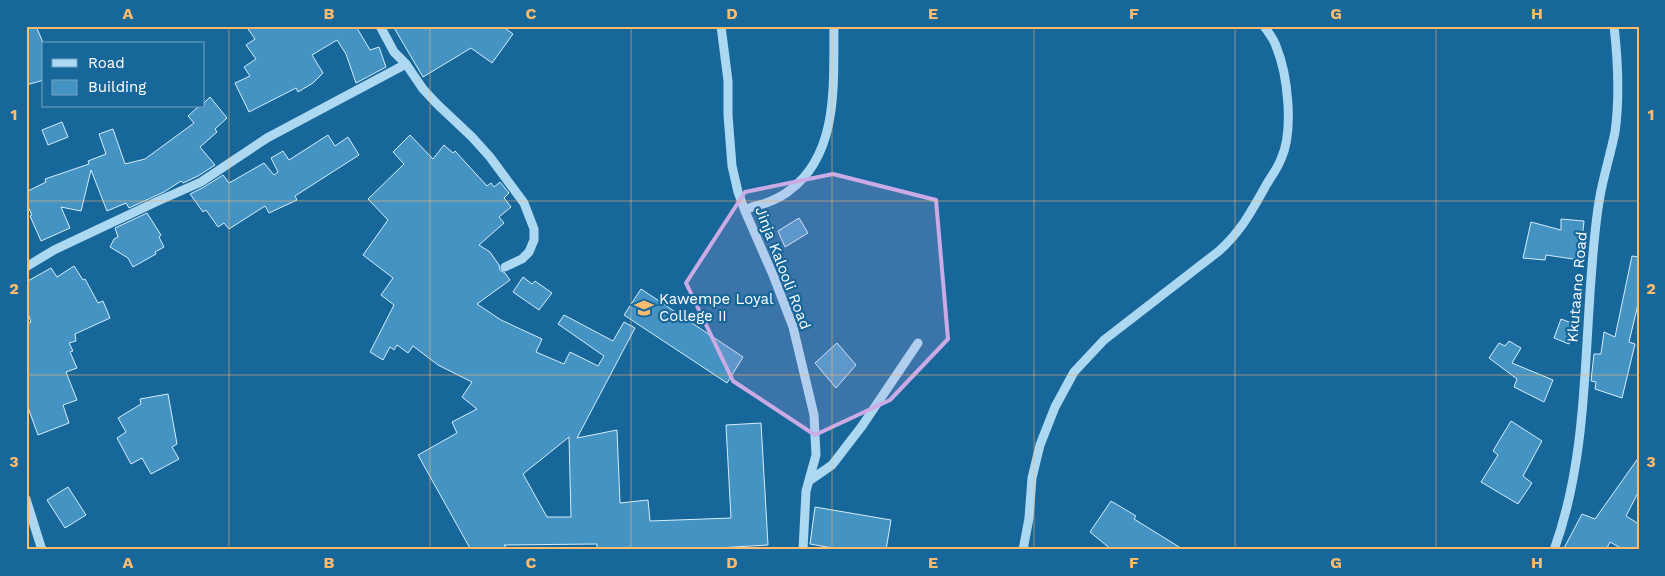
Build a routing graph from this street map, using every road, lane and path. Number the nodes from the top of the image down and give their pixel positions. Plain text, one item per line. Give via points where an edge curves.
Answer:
1 (380, 26) edge
2 (721, 26) edge
3 (834, 26) edge
4 (1264, 26) edge
5 (1614, 26) edge
6 (406, 64) junction
7 (745, 211) junction
8 (26, 267) edge
9 (506, 267) dead end
10 (918, 344) dead end
11 (809, 481) junction
12 (26, 499) edge
13 (42, 550) edge
14 (803, 550) edge
15 (1023, 550) edge
16 (1554, 550) edge

1 - 6 street via 394,52
2 - 7 street, Jinja Kalooli Road via 728,81 732,166
3 - 7 street via 833,94 830,118 819,153 791,190
4 - 15 street via 1276,44 1288,104 1287,139 1282,159 1234,238 1104,340 1074,372 1054,407 1040,445 1032,478
5 - 16 street, Kkutaano Road via 1618,91 1615,130 1601,191 1595,238 1577,460
6 - 8 street via 267,138 201,182 63,246
6 - 9 street via 428,94 490,157 524,203 534,229 534,240 526,256
7 - 11 street, Jinja Kalooli Road via 793,327 814,415 816,455
10 - 11 street via 832,465
11 - 14 street, Jinja Kalooli Road
12 - 13 street

